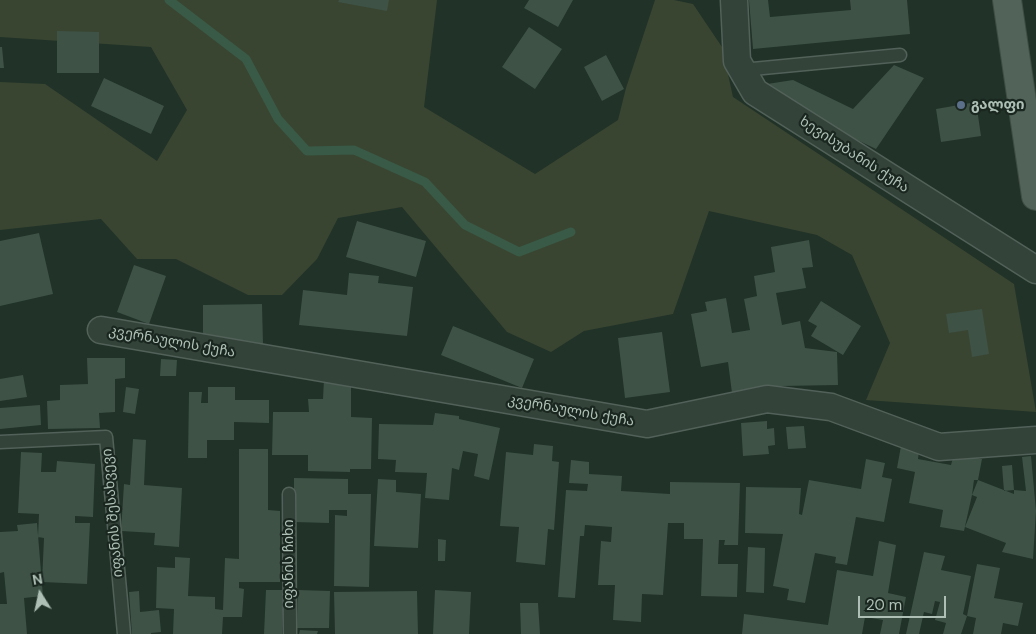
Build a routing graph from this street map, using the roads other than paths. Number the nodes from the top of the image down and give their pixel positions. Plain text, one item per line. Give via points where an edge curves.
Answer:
1 (734, 0) edge
2 (1007, 0) edge
3 (900, 55) dead end
4 (742, 70) junction
5 (1036, 196) edge
6 (1036, 270) edge
7 (101, 330) dead end
8 (1036, 440) edge
9 (0, 442) edge
10 (289, 494) dead end
11 (124, 634) edge
12 (290, 634) edge

1 - 4 street, ხევისუბანის ქუჩა via 737,61
2 - 5 main road
3 - 4 lane
4 - 6 street, ხევისუბანის ქუჩა via 756,92
7 - 8 street, კვერნაულის ქუჩა via 647,424 767,399 831,407 939,447
9 - 11 lane, იფანის შესახვევი via 106,437
10 - 12 lane, იფანის ჩიხი

